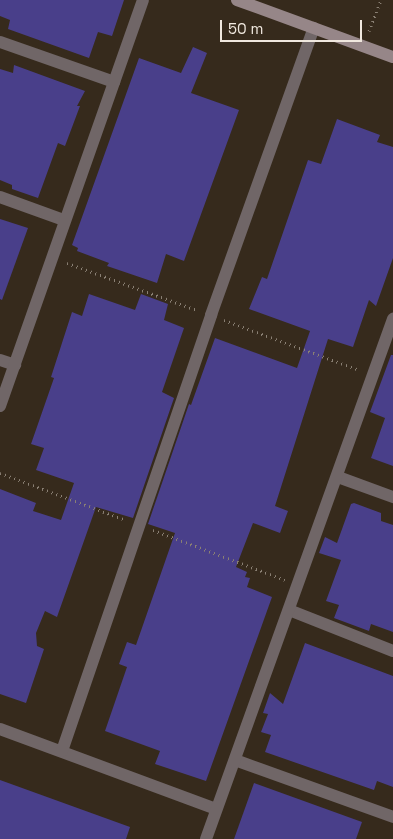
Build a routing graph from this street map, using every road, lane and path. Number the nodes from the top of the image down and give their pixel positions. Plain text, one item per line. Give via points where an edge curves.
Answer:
1 (143, 0) edge
2 (237, 0) edge
3 (381, 0) edge
4 (314, 28) junction
5 (0, 42) edge
6 (363, 46) junction
7 (393, 57) edge
8 (114, 82) junction
9 (0, 198) edge
10 (64, 220) junction
11 (393, 319) edge
12 (390, 339) edge
13 (0, 360) edge
14 (14, 365) junction
15 (0, 406) edge
16 (338, 477) junction
17 (393, 497) edge
18 (288, 610) junction
19 (393, 651) edge
20 (0, 729) edge
21 (62, 751) junction
22 (235, 760) junction
23 (216, 809) junction
24 (393, 817) edge
25 (206, 839) edge

1 - 8 street
2 - 4 street
3 - 6 path
4 - 6 street
4 - 21 street via 211,315
5 - 8 street
6 - 7 street
8 - 10 street
9 - 10 street
10 - 14 street
11 - 12 street
12 - 16 street
13 - 14 street
14 - 15 street
16 - 17 street
16 - 18 street
18 - 19 street
18 - 22 street
20 - 21 street
21 - 23 street
22 - 23 street
22 - 24 street
23 - 25 street

